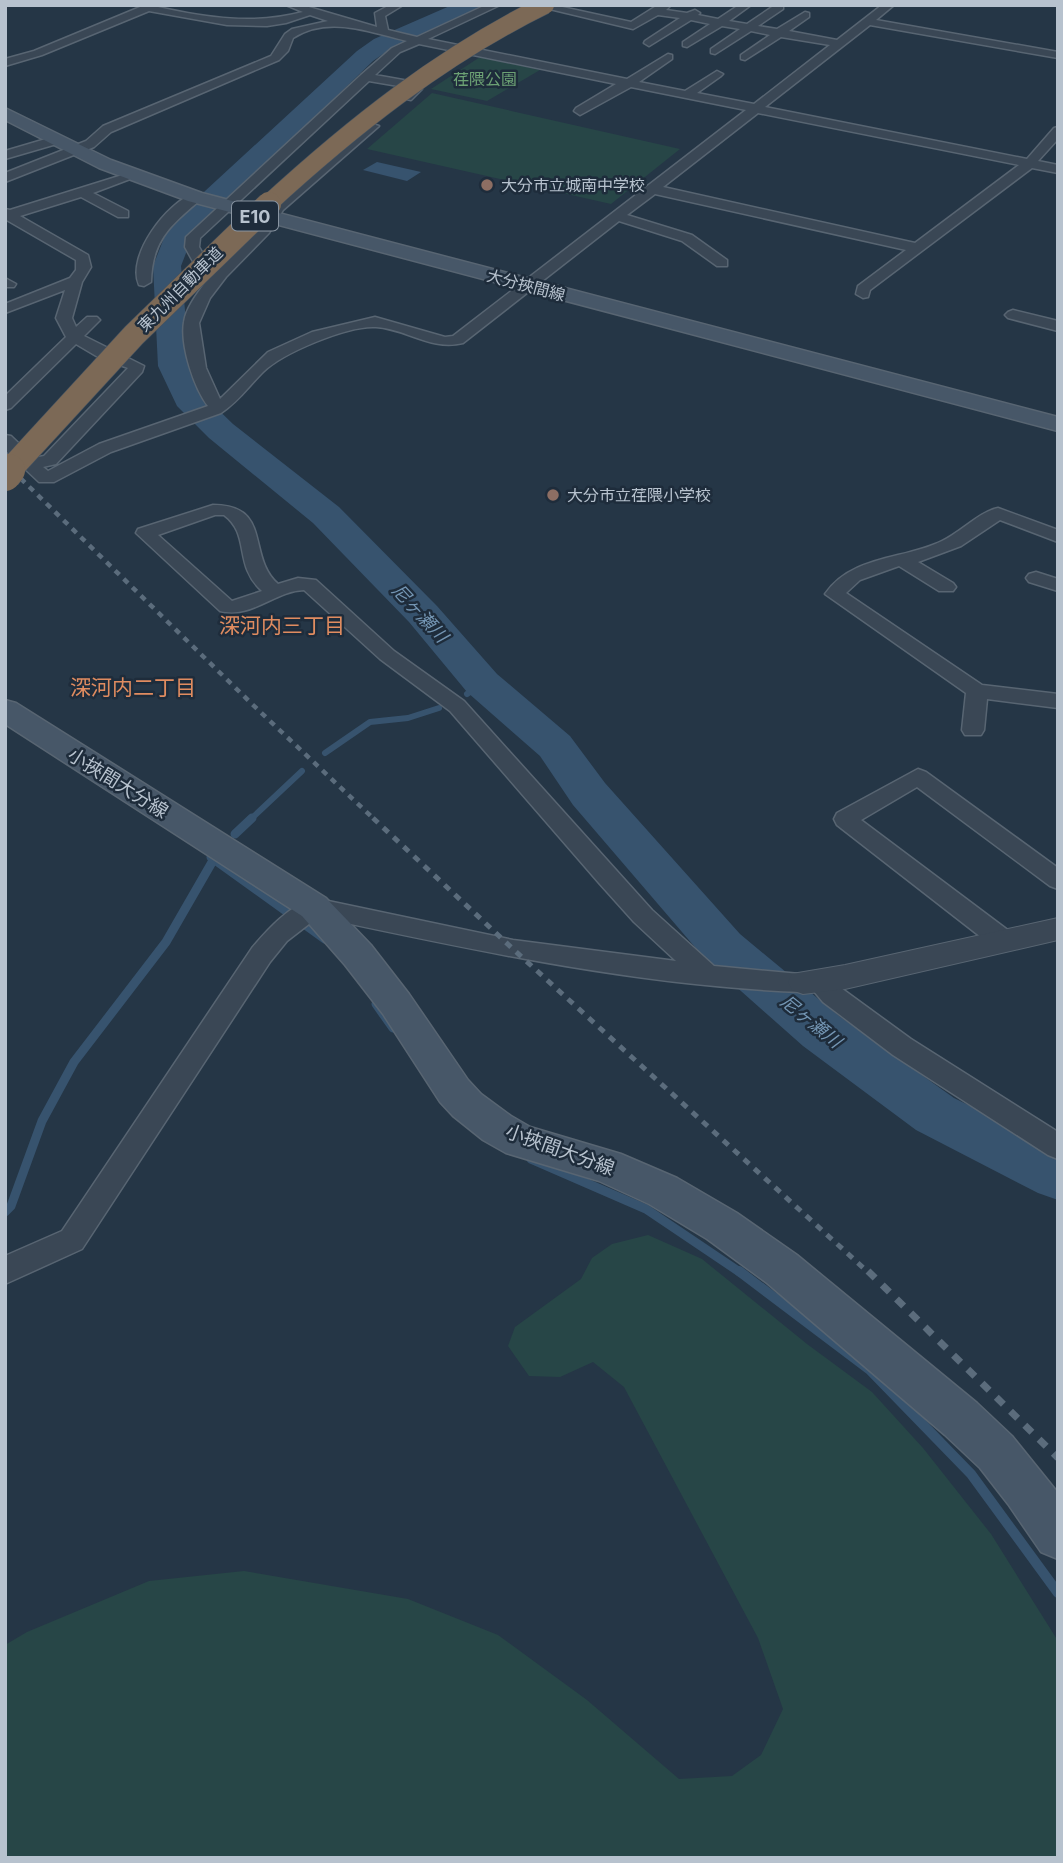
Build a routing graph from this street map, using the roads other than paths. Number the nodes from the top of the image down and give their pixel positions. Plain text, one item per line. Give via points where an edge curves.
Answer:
1 (291, 5) edge
2 (398, 5) edge
3 (495, 5) edge
4 (524, 5) edge
5 (538, 5) edge
6 (545, 5) edge
7 (708, 5) edge
8 (746, 5) edge
9 (889, 5) edge
10 (779, 6) edge
11 (151, 7) edge
12 (661, 8) edge
13 (317, 12) junction
14 (805, 15) dead end
15 (689, 17) junction
16 (379, 18) junction
17 (342, 22) junction
18 (869, 22) junction
19 (720, 23) junction
20 (748, 28) junction
21 (384, 33) junction
22 (779, 33) junction
23 (415, 40) junction
24 (649, 43) dead end
25 (687, 44) dead end
26 (841, 44) junction
27 (715, 51) dead end
28 (1058, 55) edge
29 (668, 57) dead end
30 (746, 57) dead end
31 (5, 63) edge
32 (716, 74) dead end
33 (365, 77) junction
34 (626, 83) junction
35 (686, 95) junction
36 (755, 109) junction
37 (580, 111) dead end
38 (9, 119) edge
39 (1058, 131) edge
40 (56, 140) junction
41 (76, 150) junction
42 (5, 155) edge
43 (1029, 164) junction
44 (1058, 169) edge
45 (132, 176) junction
46 (5, 178) edge
47 (652, 189) junction
48 (82, 192) junction
49 (195, 197) junction
50 (225, 205) junction
51 (7, 214) edge
52 (123, 214) dead end
53 (617, 216) junction
54 (274, 219) junction
55 (917, 248) junction
56 (722, 263) dead end
57 (75, 281) junction
58 (144, 282) dead end
59 (213, 284) junction
60 (527, 285) junction
61 (863, 294) dead end
62 (5, 309) edge
63 (1013, 315) dead end
64 (92, 320) dead end
65 (1058, 326) edge
66 (73, 337) junction
67 (77, 365) dead end
68 (5, 405) edge
69 (218, 407) junction
70 (23, 422) dead end
71 (1058, 424) edge
72 (5, 441) edge
73 (31, 464) junction
74 (5, 475) edge
75 (1058, 537) edge
76 (904, 561) junction
77 (1036, 578) dead end
78 (1058, 585) edge
79 (946, 587) dead end
80 (275, 592) junction
81 (977, 691) junction
82 (1058, 701) edge
83 (5, 710) edge
84 (973, 730) dead end
85 (1058, 880) edge
86 (314, 907) junction
87 (1058, 929) edge
88 (1004, 941) junction
89 (713, 976) junction
90 (812, 981) junction
91 (1058, 1147) edge
92 (5, 1271) edge
93 (1058, 1535) edge

1 - 13 street
2 - 16 street
3 - 23 street
4 - 67 highway, 東九州自動車道 / E10 via 435,52 361,106 212,236
5 - 12 street via 633,26
6 - 74 highway, 東九州自動車道 / E10, bridge via 448,57 306,170 154,313
7 - 15 street
8 - 19 street
9 - 18 street
10 - 20 street
11 - 13 street via 204,20 273,24
11 - 31 street
12 - 15 street
13 - 17 street
14 - 22 street
15 - 19 street
15 - 24 street
16 - 17 street
16 - 21 street
17 - 21 street
17 - 41 street via 297,31 285,38 275,58 107,129
18 - 26 street
18 - 28 street
19 - 20 street
19 - 25 street
20 - 22 street
20 - 27 street
21 - 23 street
22 - 26 street
22 - 30 street
23 - 33 street
23 - 34 street
26 - 36 street
29 - 34 street
32 - 35 street
33 - 50 street
33 - 54 street via 410,83 416,89 277,208
34 - 35 street
34 - 37 street
35 - 36 street
36 - 43 street
36 - 47 street
38 - 40 main road, 大分挾間線
39 - 43 street
40 - 41 main road, 大分挾間線
40 - 42 street
41 - 45 main road, 大分挾間線
41 - 46 street
43 - 44 street
43 - 55 street
45 - 48 street
45 - 49 main road, 大分挾間線
47 - 53 street
47 - 55 street
48 - 51 street
48 - 52 street
49 - 50 main road, 大分挾間線
49 - 58 street via 146,248
50 - 54 main road, 大分挾間線
50 - 59 street via 193,237 192,247
51 - 57 street via 83,258 81,276
53 - 56 street via 687,238
53 - 60 street
54 - 59 street
54 - 60 main road, 大分挾間線
55 - 61 street via 863,289
57 - 62 street
57 - 66 street via 64,318
59 - 69 street via 191,323 200,380
60 - 69 street via 458,340 444,342 375,322 297,342 265,362
60 - 71 main road, 大分挾間線
63 - 65 street
64 - 66 street
66 - 68 street
66 - 73 street via 136,369 50,460
69 - 73 street via 106,448 48,478
70 - 72 highway
72 - 73 street
75 - 76 street via 998,513 951,544
76 - 79 street
76 - 81 street via 859,574 835,594
77 - 78 street
80 - 80 street via 239,608 227,607 145,533 213,510 228,510 247,527 255,569
80 - 89 street via 309,584 387,655 457,706 616,887
81 - 82 street
81 - 84 street
83 - 86 main road, 小挾間大分線
85 - 88 street via 918,777 845,819
86 - 89 street via 513,949
86 - 92 street via 266,948 72,1240
86 - 93 main road, 小挾間大分線 via 396,1004 467,1105 520,1140 607,1166 654,1187 755,1249 996,1452
87 - 88 street
88 - 90 street
89 - 90 street
90 - 91 street via 902,1047

